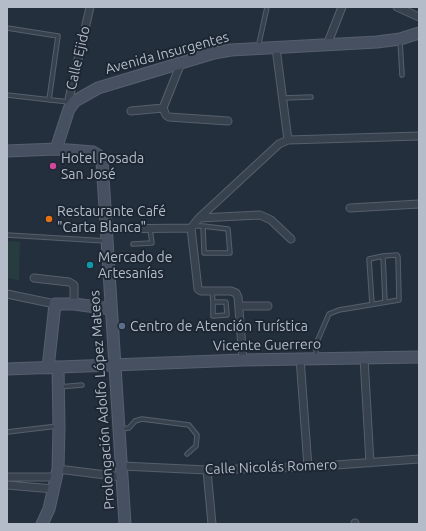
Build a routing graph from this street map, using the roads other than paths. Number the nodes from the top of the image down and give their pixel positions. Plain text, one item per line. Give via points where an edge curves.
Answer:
1 (90, 7) edge
2 (267, 7) edge
3 (342, 7) edge
4 (396, 7) edge
5 (419, 17) edge
6 (7, 28) edge
7 (419, 33) edge
8 (400, 39) junction
9 (327, 45) junction
10 (276, 48) junction
11 (258, 49) junction
12 (181, 63) junction
13 (402, 74) dead end
14 (7, 95) edge
15 (311, 97) dead end
16 (282, 98) junction
17 (50, 100) junction
18 (69, 106) junction
19 (163, 108) junction
20 (131, 111) dead end
21 (228, 121) dead end
22 (419, 136) edge
23 (288, 140) junction
24 (56, 149) junction
25 (7, 151) edge
26 (419, 204) edge
27 (350, 208) dead end
28 (199, 218) junction
29 (203, 226) junction
30 (192, 227) junction
31 (150, 228) junction
32 (107, 229) junction
33 (7, 235) edge
34 (291, 239) dead end
35 (107, 241) junction
36 (133, 244) dead end
37 (383, 256) junction
38 (34, 278) dead end
39 (212, 291) junction
40 (7, 294) edge
41 (213, 302) junction
42 (385, 302) junction
43 (55, 304) junction
44 (74, 304) junction
45 (372, 304) junction
46 (239, 306) junction
47 (268, 306) dead end
48 (112, 309) junction
49 (419, 357) edge
50 (300, 358) junction
51 (316, 358) junction
52 (364, 358) junction
53 (243, 360) junction
54 (115, 364) junction
55 (53, 367) junction
56 (7, 369) edge
57 (82, 385) dead end
58 (58, 387) junction
59 (59, 426) junction
60 (120, 429) junction
61 (7, 432) edge
62 (187, 454) dead end
63 (419, 459) edge
64 (370, 463) junction
65 (308, 467) junction
66 (207, 470) junction
67 (122, 471) junction
68 (57, 473) junction
69 (7, 477) edge
70 (7, 485) edge
71 (54, 489) junction
72 (49, 509) junction
73 (42, 524) edge
74 (48, 524) edge
75 (125, 524) edge
76 (212, 524) edge

1 - 18 street, Calle Ejido
2 - 11 lane
3 - 9 street
4 - 5 street
6 - 17 lane via 58,36
7 - 8 street, Avenida Insurgentes
8 - 9 street, Avenida Insurgentes
8 - 13 lane
9 - 10 street, Avenida Insurgentes
10 - 11 street, Avenida Insurgentes
10 - 16 street
11 - 12 street, Avenida Insurgentes via 220,52
12 - 18 street, Avenida Insurgentes via 98,88
12 - 19 street
14 - 17 lane
15 - 16 lane
16 - 23 street
17 - 18 lane
18 - 24 street
19 - 20 street
19 - 21 street via 169,117
22 - 23 street
23 - 28 street via 279,144
24 - 25 street
24 - 32 street, Prolongación Adolfo López Mateos via 93,152 102,161
26 - 27 street
28 - 30 street
28 - 34 street via 260,215 271,220
29 - 29 lane via 228,229 230,253 204,253
29 - 30 lane
30 - 31 street
30 - 39 street via 198,289
31 - 32 street
31 - 36 lane via 152,243
32 - 35 street, Prolongación Adolfo López Mateos
33 - 35 lane
35 - 48 street, Prolongación Adolfo López Mateos
37 - 42 lane
37 - 42 lane via 398,257 400,298
37 - 45 lane via 369,259
38 - 44 street via 69,282 74,285
39 - 41 lane
39 - 46 street via 236,293
40 - 43 street
41 - 41 lane via 213,316 226,315 226,302
42 - 45 lane
43 - 44 street
43 - 55 street
44 - 48 street
45 - 51 lane via 329,314 316,344
46 - 47 street
46 - 53 street
48 - 54 street, Prolongación Adolfo López Mateos
49 - 52 street, Vicente Guerrero
50 - 51 street, Vicente Guerrero
50 - 53 street, Vicente Guerrero
50 - 65 street
51 - 52 street, Vicente Guerrero
52 - 64 street
53 - 54 street, Vicente Guerrero
54 - 55 street, Vicente Guerrero
54 - 60 street, Prolongación Adolfo López Mateos
55 - 56 street, Vicente Guerrero
55 - 58 street
57 - 58 lane
58 - 59 street
59 - 61 lane
59 - 68 street
60 - 62 lane via 129,428 142,419 189,425 197,435 196,446
60 - 67 street, Prolongación Adolfo López Mateos
63 - 64 street, Calle Nicolás Romero
64 - 65 street, Calle Nicolás Romero
65 - 66 street, Calle Nicolás Romero
66 - 67 street, Calle Nicolás Romero
66 - 76 street
67 - 68 street, Calle Nicolás Romero
67 - 75 street, Prolongación Adolfo López Mateos
68 - 69 street, Calle Nicolás Romero
68 - 71 street
70 - 71 street
71 - 72 street
72 - 73 street
72 - 74 street

